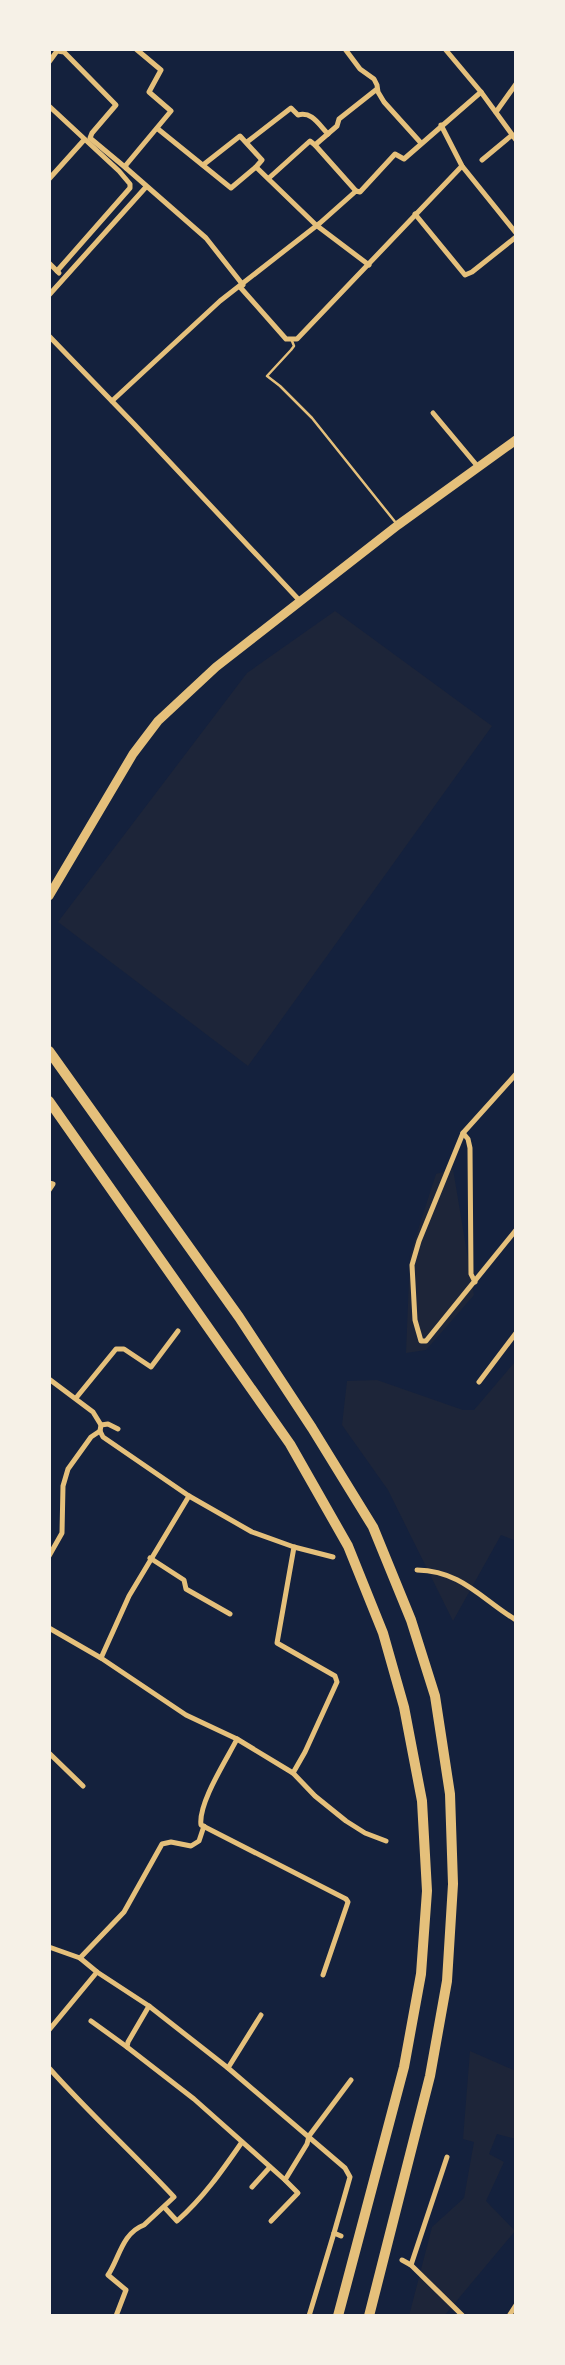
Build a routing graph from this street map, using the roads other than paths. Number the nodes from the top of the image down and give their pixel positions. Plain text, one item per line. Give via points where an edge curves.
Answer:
1 (136, 49) edge
2 (345, 49) edge
3 (446, 49) edge
4 (49, 62) edge
5 (516, 84) edge
6 (377, 89) junction
7 (481, 92) junction
8 (49, 106) edge
9 (496, 111) junction
10 (441, 125) junction
11 (158, 129) junction
12 (328, 134) junction
13 (514, 137) edge
14 (85, 140) junction
15 (247, 142) junction
16 (421, 143) junction
17 (315, 145) junction
18 (482, 160) dead end
19 (203, 164) junction
20 (462, 166) junction
21 (256, 167) junction
22 (126, 168) junction
23 (269, 178) junction
24 (49, 179) edge
25 (146, 187) junction
26 (356, 191) junction
27 (415, 214) junction
28 (316, 225) junction
29 (516, 235) edge
30 (49, 263) edge
31 (369, 265) junction
32 (57, 271) junction
33 (64, 277) junction
34 (241, 286) junction
35 (49, 295) edge
36 (49, 337) edge
37 (292, 340) junction
38 (112, 401) junction
39 (433, 413) dead end
40 (516, 440) edge
41 (479, 468) junction
42 (398, 525) junction
43 (300, 601) junction
44 (49, 897) edge
45 (49, 1051) edge
46 (516, 1075) edge
47 (49, 1101) edge
48 (463, 1133) junction
49 (49, 1182) edge
50 (49, 1189) edge
51 (516, 1230) edge
52 (475, 1282) junction
53 (178, 1331) dead end
54 (516, 1333) edge
55 (49, 1379) edge
56 (479, 1382) dead end
57 (76, 1398) junction
58 (100, 1427) junction
59 (118, 1429) dead end
60 (189, 1496) junction
61 (294, 1547) junction
62 (49, 1556) edge
63 (333, 1557) dead end
64 (150, 1558) junction
65 (417, 1570) dead end
66 (230, 1614) dead end
67 (516, 1620) edge
68 (49, 1628) edge
69 (101, 1658) junction
70 (237, 1739) junction
71 (49, 1753) edge
72 (293, 1773) junction
73 (83, 1786) dead end
74 (204, 1826) junction
75 (386, 1841) dead end
76 (49, 1947) edge
77 (80, 1958) junction
78 (97, 1972) junction
79 (323, 1975) dead end
80 (149, 2006) junction
81 (261, 2015) dead end
82 (92, 2021) dead end
83 (49, 2031) edge
84 (127, 2047) junction
85 (49, 2068) edge
86 (228, 2068) junction
87 (351, 2080) dead end
88 (309, 2136) junction
89 (242, 2142) junction
90 (447, 2157) dead end
91 (270, 2167) junction
92 (285, 2180) junction
93 (252, 2187) dead end
94 (165, 2208) junction
95 (271, 2221) dead end
96 (334, 2233) junction
97 (341, 2236) dead end
98 (402, 2260) dead end
99 (411, 2265) junction
100 (516, 2305) edge
101 (116, 2316) edge
102 (309, 2316) edge
103 (338, 2316) edge
104 (369, 2316) edge
105 (463, 2316) edge
106 (509, 2316) edge

1 - 11 street via 160,69 149,92 171,111
2 - 6 street via 374,79
3 - 7 street
4 - 22 street via 57,51 64,52 116,105 90,138
5 - 9 street
6 - 12 street via 339,119
6 - 16 street
7 - 9 street
7 - 10 street
8 - 14 street
9 - 13 street
10 - 16 street
10 - 20 street
11 - 19 street
11 - 22 street
12 - 15 street via 311,116 298,115 291,108
12 - 17 street
13 - 18 street
14 - 24 street
14 - 32 street via 129,181 130,188
15 - 19 street via 238,136
15 - 21 street via 262,160
16 - 26 street via 404,159 396,153
17 - 23 street via 310,141
17 - 26 street
19 - 21 street via 233,188
20 - 27 street
20 - 29 street
21 - 23 street
22 - 25 street
23 - 28 street
25 - 33 street
25 - 34 street via 206,238
26 - 28 street
27 - 29 street via 465,275
27 - 31 street
28 - 31 street
28 - 34 street
30 - 32 street
31 - 37 street
32 - 33 street
33 - 35 street
34 - 37 street via 286,339
34 - 38 street
36 - 38 street
37 - 42 lane via 291,350 267,376 312,418
38 - 43 street
39 - 41 street
40 - 41 main road
41 - 42 main road
42 - 43 main road
43 - 44 main road via 216,667 158,721 133,754
45 - 104 highway via 239,1317 373,1527 411,1620 435,1696 450,1794 453,1884 447,1981 430,2076
46 - 48 street
47 - 103 highway via 290,1444 348,1546 383,1633 404,1707 422,1801 427,1891 421,1974 404,2067
48 - 52 street via 470,1147 471,1274
48 - 52 street via 412,1265 421,1341 426,1341
49 - 50 street via 53,1184
51 - 52 street
53 - 57 street via 151,1367 124,1349 116,1349
54 - 56 street
55 - 57 street
57 - 58 street via 93,1412
58 - 59 street via 107,1424
58 - 60 street via 103,1437 114,1446
58 - 62 street via 68,1469 62,1533
60 - 61 street via 252,1532
60 - 64 street
61 - 63 street
61 - 72 street via 277,1643 335,1676 337,1682
64 - 66 street via 184,1580 186,1589
64 - 69 street
65 - 67 street via 434,1570 457,1579
68 - 69 street
69 - 70 street via 186,1715
70 - 72 street
70 - 74 street via 201,1814
71 - 73 street
72 - 75 street via 346,1821
74 - 77 street via 199,1841 191,1846 162,1844 124,1912
74 - 79 street via 346,1899
76 - 77 street
77 - 78 street
78 - 80 street
78 - 83 street
80 - 84 street
80 - 86 street
81 - 86 street
82 - 84 street
84 - 89 street
85 - 94 street via 174,2197
86 - 88 street
87 - 88 street
88 - 92 street
88 - 96 street via 349,2173
89 - 91 street
89 - 94 street via 219,2176 177,2221
90 - 99 street
91 - 92 street
91 - 93 street
92 - 95 street via 298,2193
94 - 101 street via 119,2249 108,2275 126,2290
96 - 97 street
96 - 102 street
98 - 99 street
99 - 105 street
100 - 106 street

